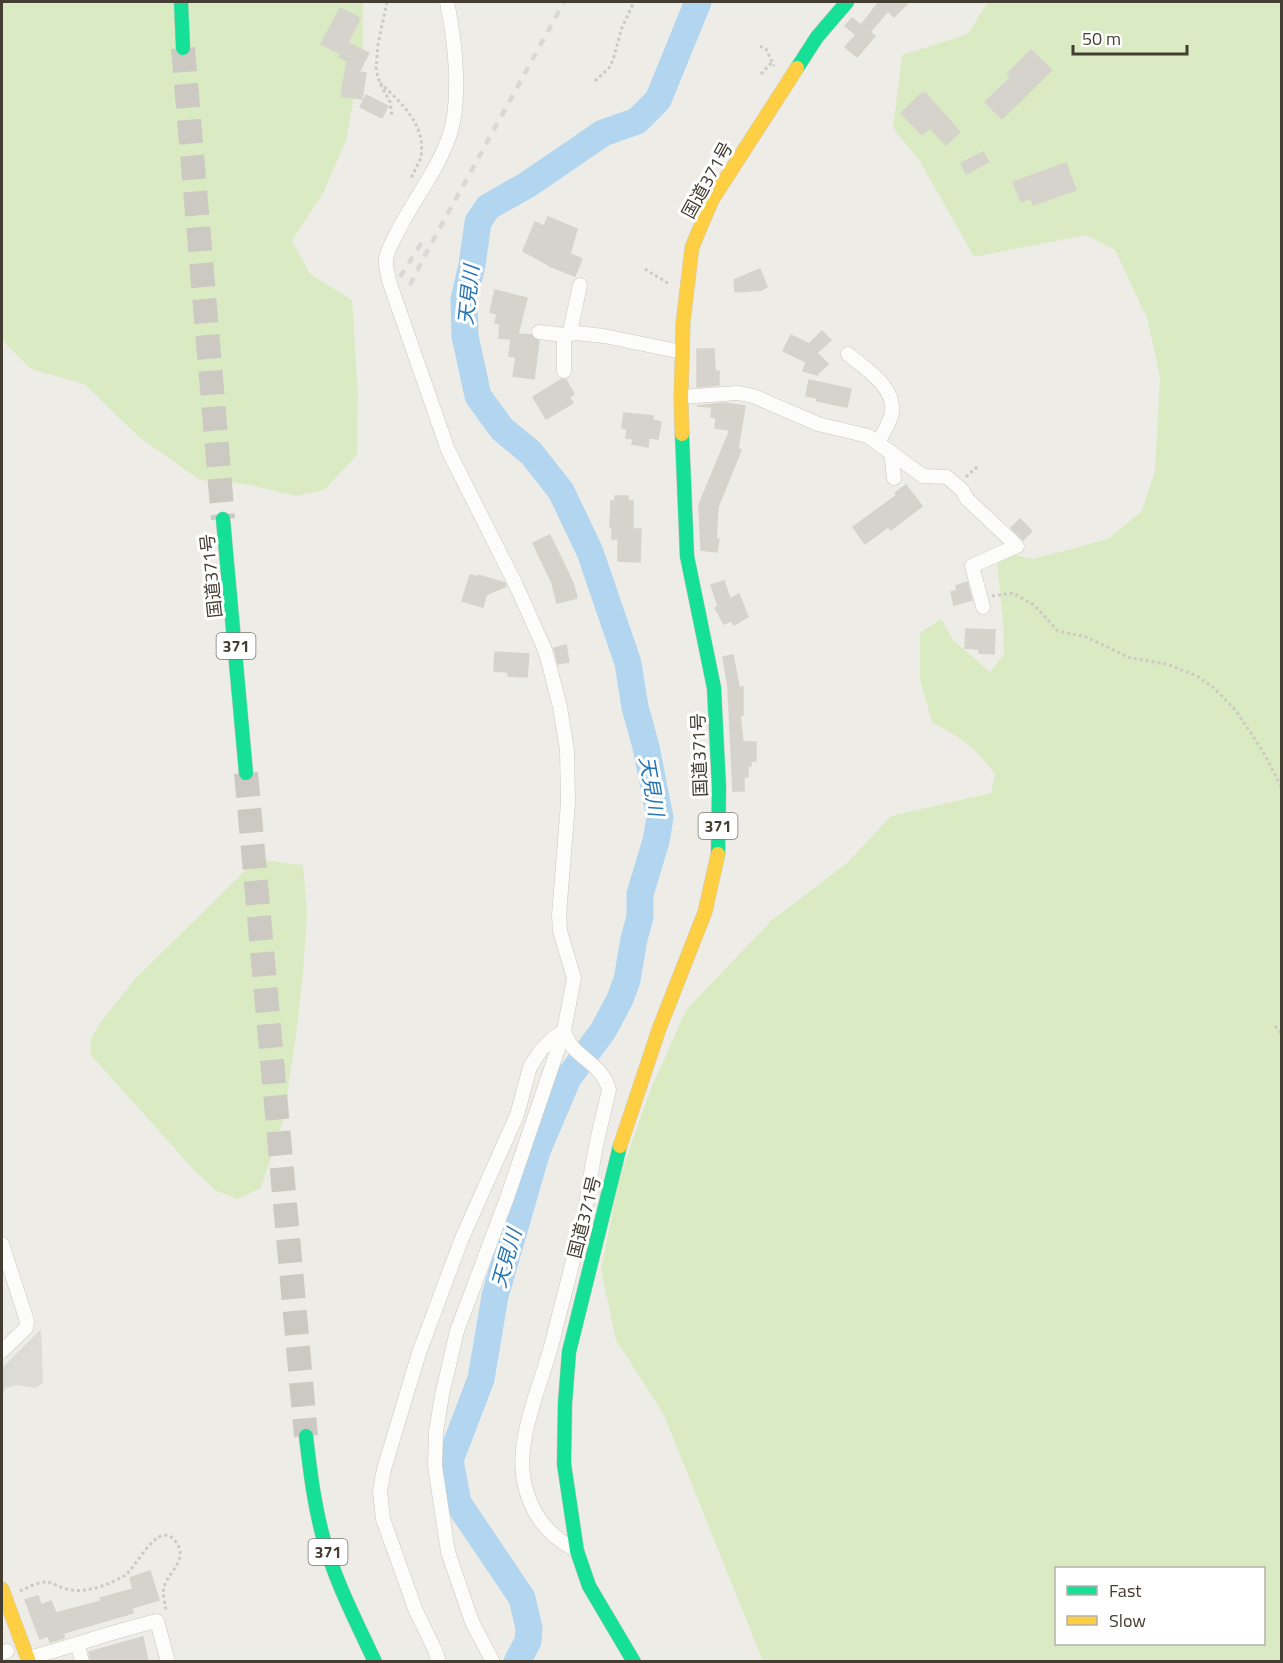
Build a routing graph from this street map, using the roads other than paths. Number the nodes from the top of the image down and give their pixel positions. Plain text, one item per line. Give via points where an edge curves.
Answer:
1 (181, 2) edge
2 (447, 2) edge
3 (847, 2) edge
4 (183, 48) tunnel mouth
5 (580, 285) dead end
6 (539, 332) dead end
7 (567, 334) junction
8 (682, 352) junction
9 (848, 354) dead end
10 (564, 371) dead end
11 (681, 397) junction
12 (878, 443) junction
13 (891, 452) junction
14 (894, 478) dead end
15 (223, 519) tunnel mouth
16 (982, 602) road end
17 (246, 774) tunnel mouth
18 (566, 1037) junction
19 (2, 1244) edge
20 (2, 1352) edge
21 (306, 1436) tunnel mouth
22 (577, 1551) junction
23 (8, 1591) edge
24 (78, 1645) junction
25 (28, 1660) edge
26 (82, 1662) edge
27 (168, 1662) edge
28 (375, 1662) edge
29 (439, 1662) edge
30 (493, 1662) edge
31 (634, 1662) edge

1 - 4 main road
2 - 18 street via 454,48 455,111 450,136 386,260 389,281 448,450 545,650 560,707 567,750 568,802 559,923 574,978
3 - 8 main road, 国道371号 / 371 via 817,37 712,200 692,247
5 - 7 street
6 - 7 street
7 - 8 street via 604,336
7 - 10 street
8 - 11 main road, 国道371号 / 371
9 - 12 street via 890,394 892,413
11 - 12 street via 738,393 753,396 818,424 868,436
11 - 22 main road, 国道371号 / 371 via 687,556 714,688 718,852 705,912 623,1136 569,1352 564,1464
12 - 13 street
13 - 14 street
13 - 16 street via 923,476 946,477 1017,546 972,566
15 - 17 main road, 国道371号 / 371
18 - 22 street via 601,1072 609,1090 584,1214 522,1455 524,1481 538,1520 561,1543
18 - 29 street via 553,1038 530,1067 517,1115 462,1238 419,1353 384,1469 380,1491 383,1519
18 - 30 street via 457,1331 436,1432 435,1466 448,1552 472,1622
19 - 20 street via 27,1321 26,1328
21 - 28 main road, 371 via 327,1550
22 - 31 main road, 国道371号 / 371 via 589,1586
23 - 25 main road
24 - 25 street
24 - 26 street
24 - 27 street via 157,1621

